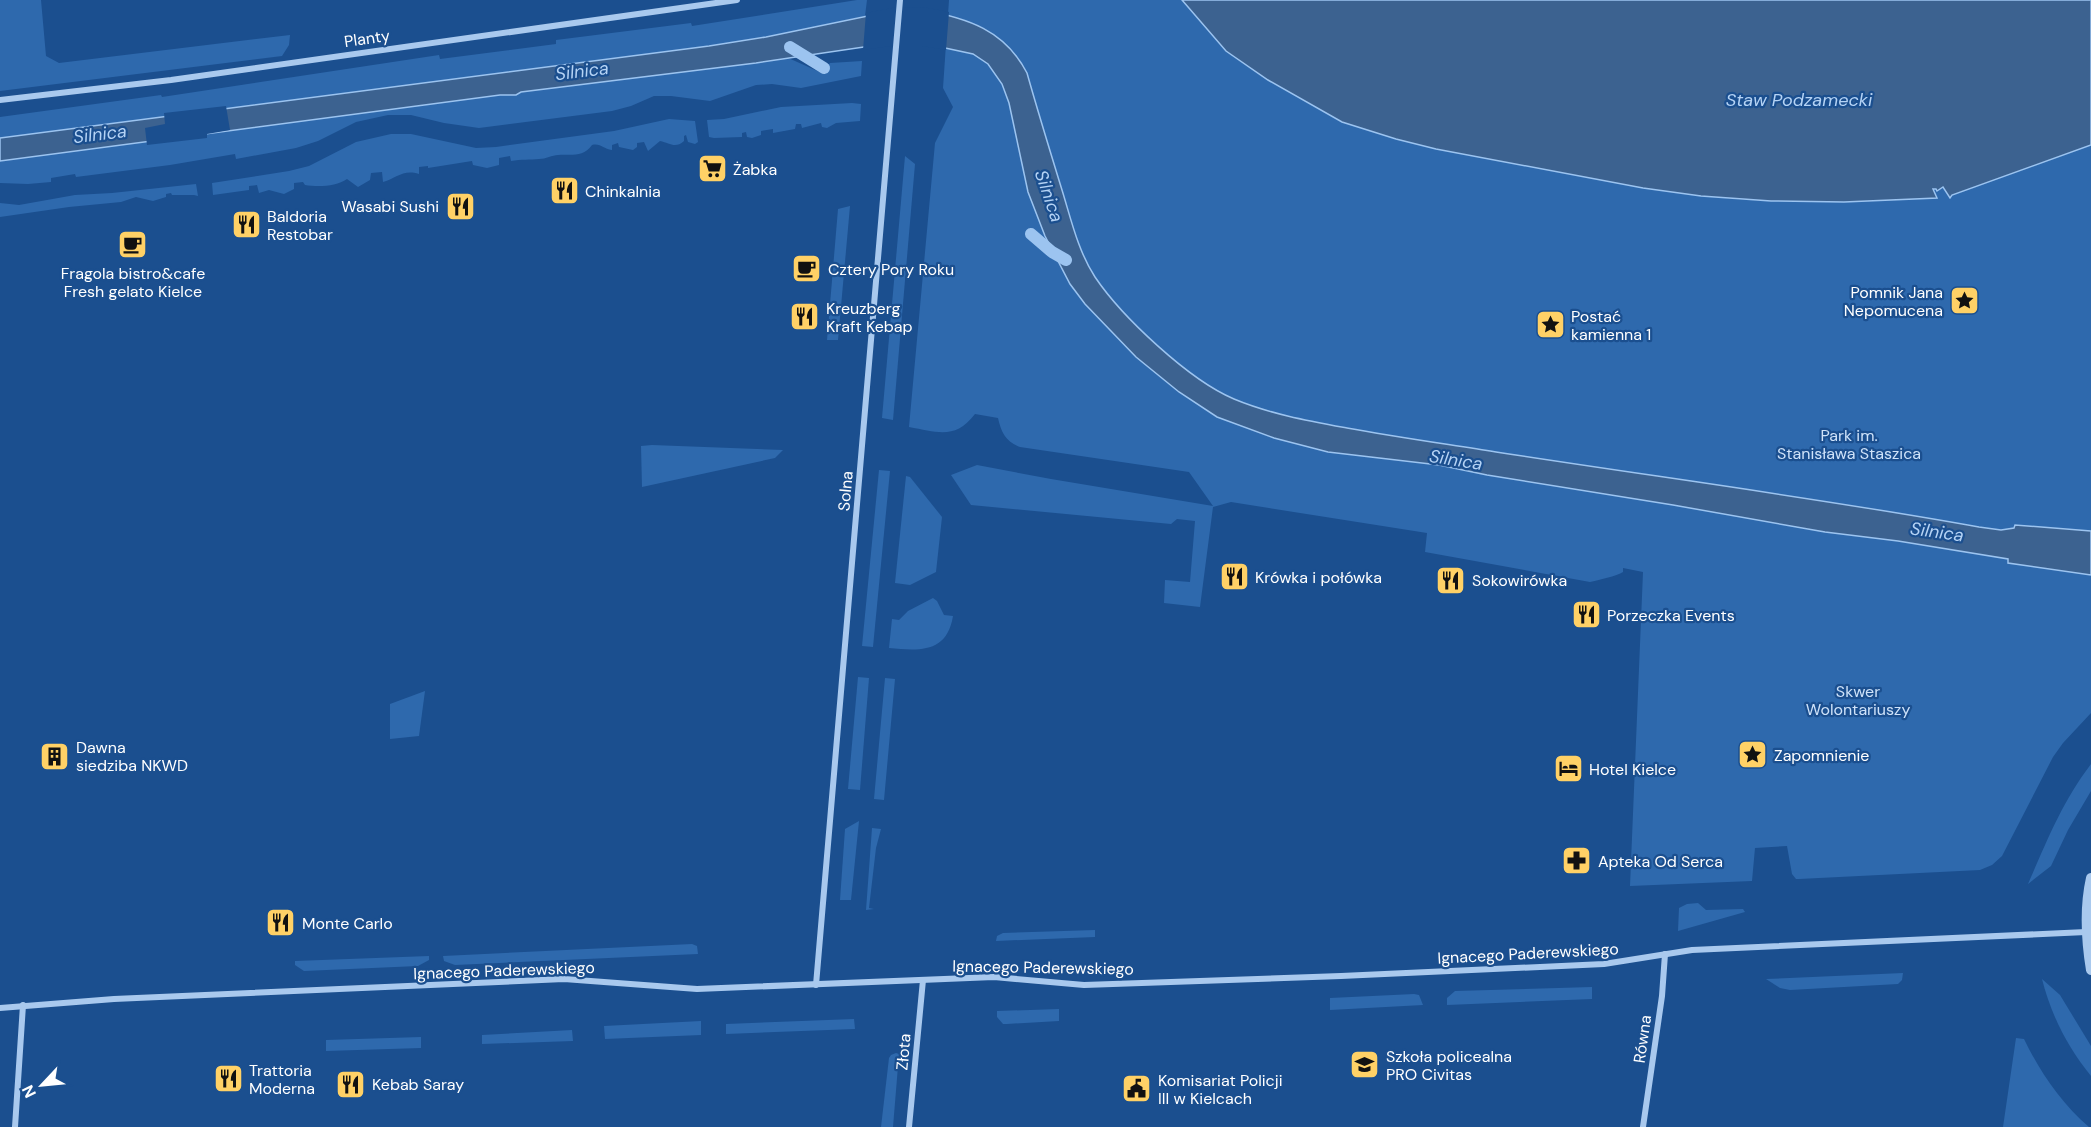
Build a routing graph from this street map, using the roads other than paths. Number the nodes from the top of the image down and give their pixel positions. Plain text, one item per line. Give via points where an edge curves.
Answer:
1 (737, 0) edge
2 (900, 2) edge
3 (0, 100) edge
4 (2091, 878) edge
5 (2085, 932) junction
6 (1665, 954) junction
7 (2091, 970) edge
8 (923, 980) junction
9 (816, 985) junction
10 (23, 1005) junction
11 (0, 1008) edge
12 (15, 1127) edge
13 (909, 1127) edge
14 (1643, 1127) edge

1 - 3 street, Planty via 171,80
2 - 9 street, Solna
4 - 5 street
5 - 6 street, Ignacego Paderewskiego
5 - 7 street
6 - 8 street, Ignacego Paderewskiego via 1604,963 1341,976 1084,985 994,977
6 - 14 street, Równa
8 - 9 street, Ignacego Paderewskiego
8 - 13 street, Złota
9 - 10 street, Ignacego Paderewskiego via 687,989 551,979
10 - 11 street, Ignacego Paderewskiego
10 - 12 street

